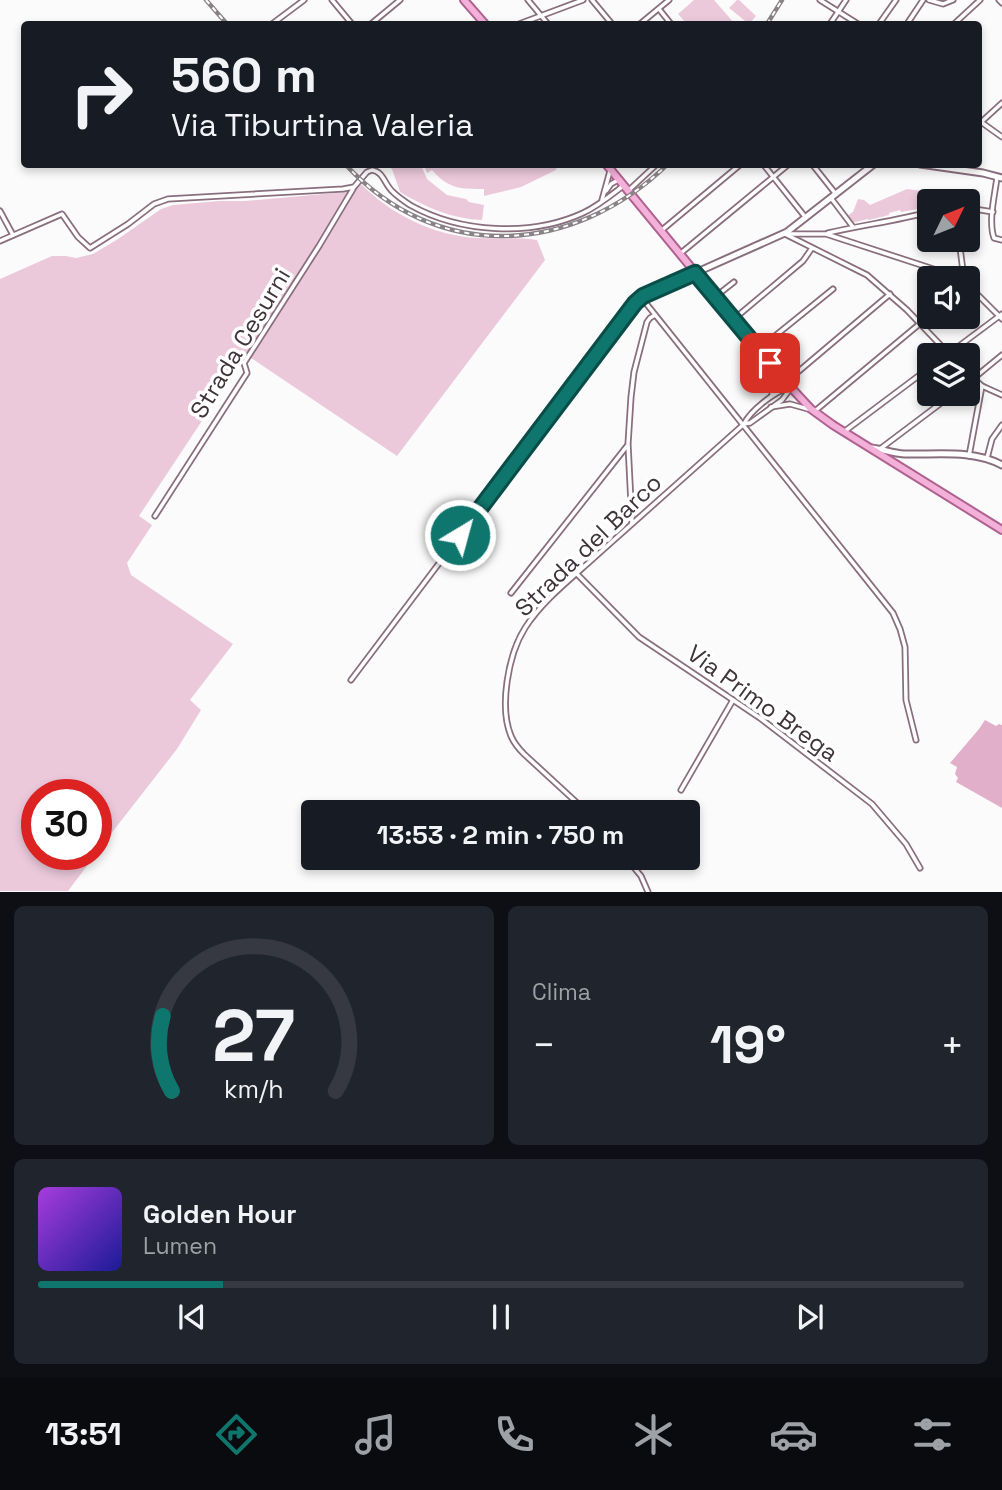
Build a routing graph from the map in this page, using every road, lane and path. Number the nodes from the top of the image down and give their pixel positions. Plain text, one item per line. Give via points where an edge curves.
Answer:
1 (304, 0) edge
2 (332, 0) edge
3 (400, 0) edge
4 (464, 0) edge
5 (528, 0) edge
6 (583, 0) edge
7 (592, 0) edge
8 (659, 0) edge
9 (669, 0) edge
10 (820, 0) edge
11 (846, 0) edge
12 (895, 0) edge
13 (923, 0) edge
14 (929, 0) edge
15 (953, 0) edge
16 (980, 0) edge
17 (663, 5) junction
18 (659, 9) junction
19 (838, 12) junction
20 (541, 15) junction
21 (276, 21) edge
22 (350, 21) edge
23 (375, 21) edge
24 (482, 21) edge
25 (526, 21) edge
26 (546, 21) edge
27 (610, 21) edge
28 (644, 21) edge
29 (669, 21) edge
30 (832, 21) edge
31 (853, 21) edge
32 (881, 21) edge
33 (909, 21) edge
34 (957, 21) edge
35 (1001, 105) edge
36 (982, 121) edge
37 (982, 124) edge
38 (1002, 136) edge
39 (608, 168) edge
40 (609, 168) edge
41 (651, 168) edge
42 (736, 168) edge
43 (766, 168) edge
44 (785, 168) edge
45 (815, 168) edge
46 (867, 168) edge
47 (949, 168) edge
48 (1000, 177) edge
49 (774, 178) junction
50 (623, 185) junction
51 (354, 187) junction
52 (604, 193) junction
53 (834, 196) junction
54 (601, 202) junction
55 (980, 210) edge
56 (0, 211) edge
57 (993, 212) junction
58 (917, 215) edge
59 (806, 218) junction
60 (853, 227) junction
61 (660, 231) junction
62 (785, 234) junction
63 (826, 234) junction
64 (13, 235) junction
65 (1002, 240) edge
66 (0, 241) edge
67 (813, 248) junction
68 (680, 255) junction
69 (924, 266) edge
70 (695, 273) junction
71 (734, 282) dead end
72 (833, 289) dead end
73 (890, 294) junction
74 (980, 296) edge
75 (641, 297) junction
76 (715, 298) junction
77 (655, 315) junction
78 (1001, 316) edge
79 (734, 319) junction
80 (917, 320) edge
81 (917, 326) edge
82 (925, 329) edge
83 (938, 343) edge
84 (965, 343) edge
85 (759, 349) junction
86 (1002, 355) edge
87 (770, 363) junction
88 (980, 373) edge
89 (917, 377) edge
90 (788, 385) junction
91 (982, 386) joint
92 (1002, 395) edge
93 (771, 396) junction
94 (937, 406) edge
95 (771, 407) junction
96 (815, 412) junction
97 (744, 424) junction
98 (1002, 425) edge
99 (844, 432) junction
100 (628, 444) junction
101 (869, 448) junction
102 (880, 449) junction
103 (897, 453) junction
104 (904, 454) junction
105 (969, 456) junction
106 (987, 458) junction
107 (890, 461) junction
108 (1002, 465) edge
109 (900, 467) junction
110 (155, 516) dead end
111 (632, 523) junction
112 (1002, 530) edge
113 (577, 574) junction
114 (511, 593) dead end
115 (351, 680) dead end
116 (733, 700) junction
117 (916, 740) dead end
118 (681, 790) dead end
119 (574, 800) edge
120 (920, 868) dead end
121 (636, 870) edge
122 (648, 891) edge

1 - 21 street
2 - 22 street
3 - 23 street
4 - 24 main road
5 - 20 street
6 - 20 street
7 - 27 street
8 - 17 street
9 - 17 street
10 - 19 street
11 - 19 street
12 - 32 street
13 - 33 street
14 - 15 street via 946,4
16 - 34 street
17 - 18 street
18 - 28 street
18 - 29 street
19 - 30 street
19 - 31 street
20 - 25 street
20 - 26 street
35 - 36 street
37 - 38 street
39 - 52 street
40 - 50 main road
41 - 50 street
42 - 61 street
43 - 49 street
44 - 49 street
45 - 53 street
46 - 53 street
47 - 48 street
48 - 57 street
49 - 59 street
49 - 68 street
50 - 52 street via 612,183
50 - 54 street
50 - 61 main road
51 - 54 street, Strada Cesurni via 375,170 393,193 422,211 488,228 551,223
51 - 64 street via 165,200 90,248 62,214
51 - 110 street, Strada Cesurni via 244,363 247,373
52 - 54 street
53 - 59 street
53 - 60 street
55 - 57 street
56 - 64 street
57 - 65 street via 993,237
58 - 60 street
59 - 62 street
60 - 63 street
61 - 68 main road
62 - 63 street
62 - 67 street
62 - 70 street
63 - 69 street
64 - 66 street
67 - 73 street via 862,272
67 - 79 street
68 - 70 main road
70 - 75 street
70 - 76 main road
71 - 76 street
72 - 85 street
73 - 80 street
73 - 90 street
74 - 78 street
75 - 77 street
75 - 115 street
76 - 79 main road
77 - 97 street
77 - 100 street via 647,322 634,372
78 - 84 street
79 - 85 main road
81 - 96 street
82 - 83 street
85 - 87 main road
86 - 88 street
87 - 90 main road
87 - 93 street via 775,381
89 - 99 street
90 - 93 street, Strada del Barco
90 - 95 street, Strada del Barco via 785,397
90 - 96 main road
91 - 92 street
91 - 105 street
93 - 97 street, Strada del Barco
94 - 102 street
95 - 96 street via 790,404
95 - 97 street, Strada del Barco
96 - 99 main road
97 - 111 street, Strada del Barco
97 - 117 street via 895,616 905,646 906,700
98 - 106 street
99 - 101 main road
100 - 111 street
100 - 114 street
101 - 102 street
101 - 107 main road
102 - 103 street
103 - 104 street
103 - 107 street
104 - 105 street
104 - 107 street
104 - 109 street
105 - 106 street
106 - 108 street
107 - 109 main road
109 - 112 main road
111 - 113 street, Strada del Barco
113 - 116 street, Via Primo Brega via 639,637
113 - 119 street, Strada del Barco via 522,632 508,672 506,696 509,729 517,745
116 - 118 street
116 - 120 street, Via Primo Brega via 872,804
121 - 122 street

